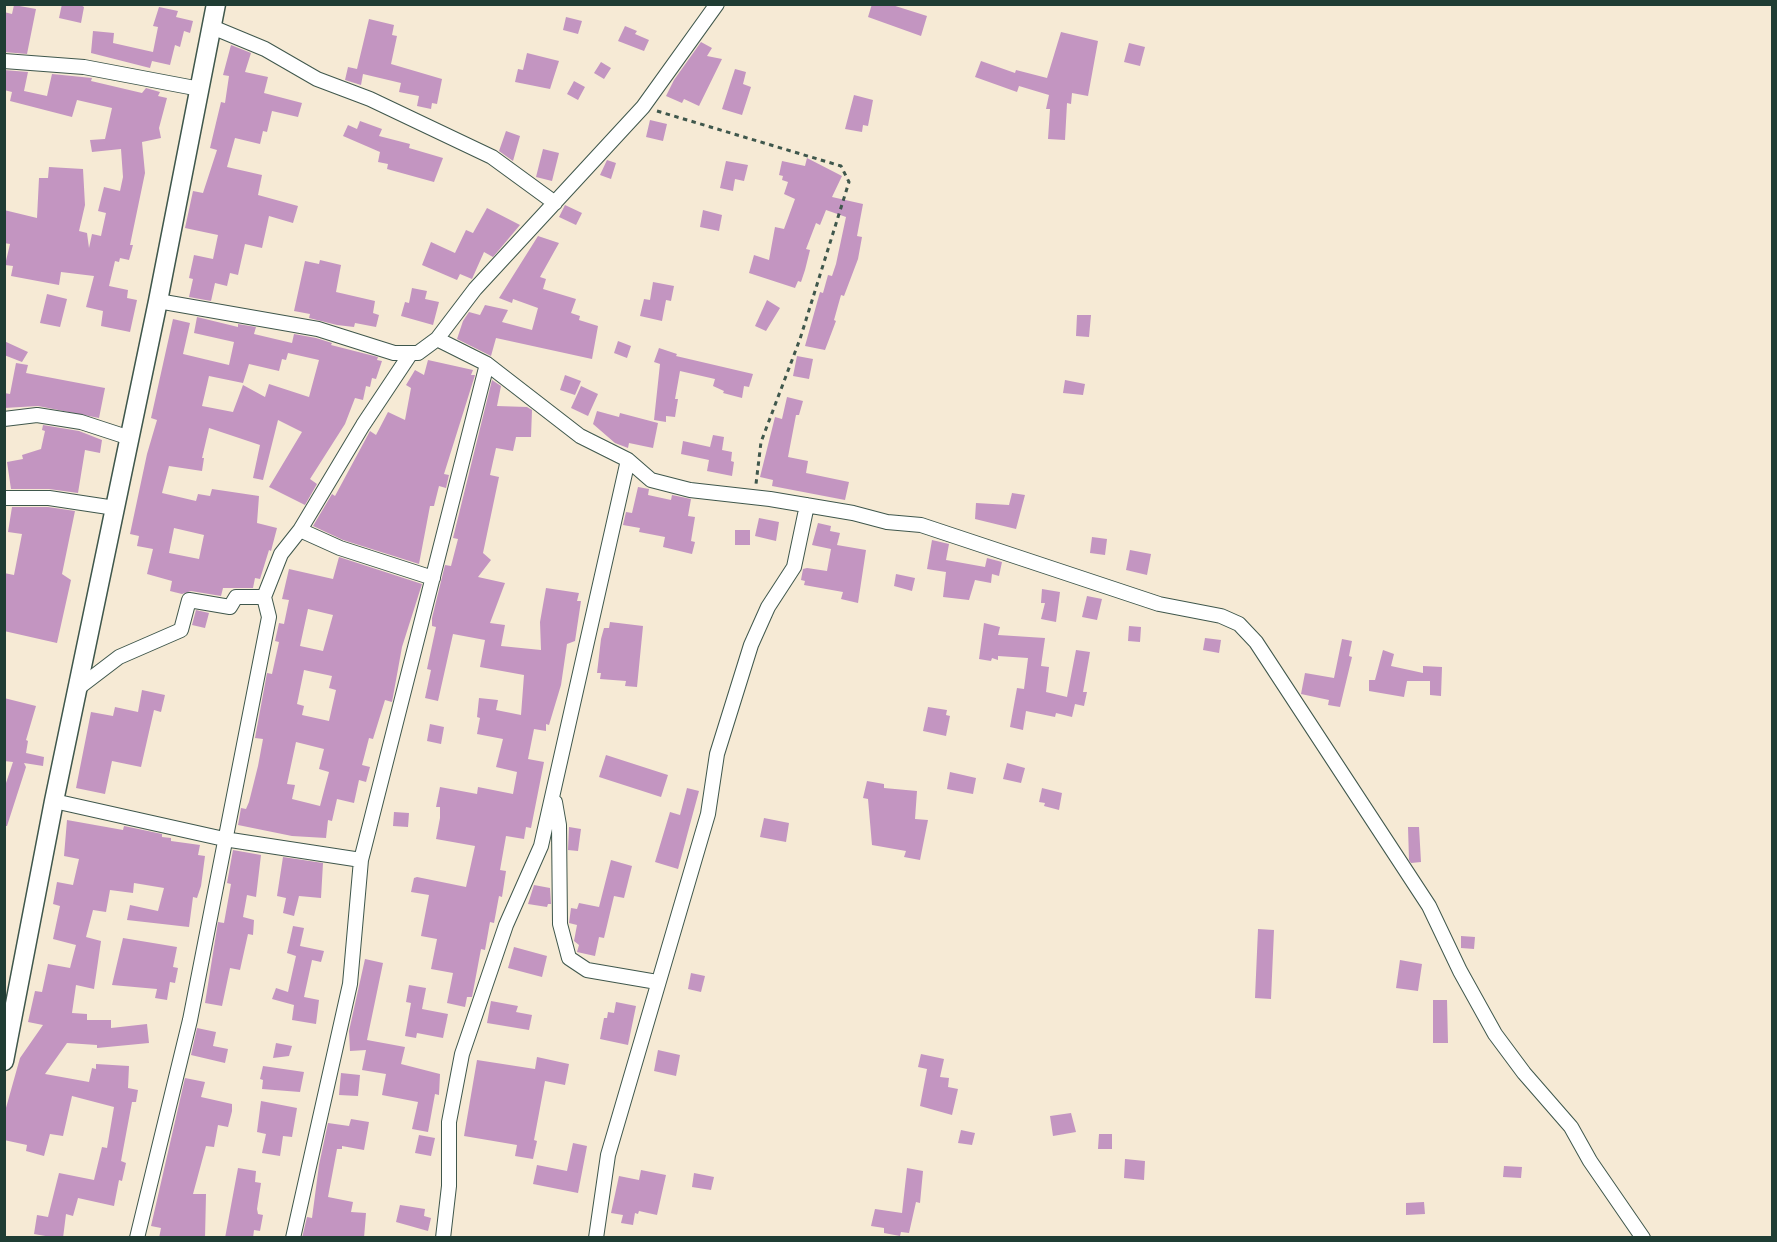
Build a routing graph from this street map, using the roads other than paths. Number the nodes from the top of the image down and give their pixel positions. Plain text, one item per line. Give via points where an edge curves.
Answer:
1 (216, 4) edge
2 (717, 4) edge
3 (212, 27) junction
4 (4, 61) edge
5 (200, 89) junction
6 (555, 202) junction
7 (158, 301) junction
8 (437, 339) junction
9 (411, 353) junction
10 (487, 364) junction
11 (4, 419) edge
12 (130, 438) junction
13 (628, 460) junction
14 (4, 498) edge
15 (807, 505) junction
16 (115, 508) junction
17 (300, 530) junction
18 (433, 578) junction
19 (264, 597) junction
20 (77, 689) junction
21 (554, 795) junction
22 (54, 801) junction
23 (224, 839) junction
24 (361, 860) junction
25 (657, 981) junction
26 (4, 1061) edge
27 (137, 1238) edge
28 (292, 1238) edge
29 (443, 1238) edge
30 (596, 1238) edge
31 (1643, 1238) edge

1 - 3 main road
2 - 6 street via 643,107
3 - 5 main road
3 - 6 street via 492,157
4 - 5 street via 84,67
5 - 7 main road
6 - 8 street via 475,289
7 - 9 street via 318,329 394,353
7 - 12 main road
8 - 9 street via 418,353
8 - 10 street
9 - 17 street
10 - 13 street via 580,436
10 - 18 street
11 - 12 street via 37,415 81,422
12 - 16 main road
13 - 15 street via 651,480 690,490
13 - 21 street
14 - 16 street via 49,498
15 - 25 street via 794,567 768,607 751,645 717,754 708,814
15 - 31 street via 921,525 1159,604 1221,616 1239,624 1256,642 1429,906 1495,1034 1571,1127
16 - 20 main road
17 - 18 street via 340,548
17 - 19 street via 281,554
18 - 24 street
19 - 20 street via 236,597 230,607 189,600 181,630 118,657
19 - 23 street via 269,617
20 - 22 main road
21 - 25 street via 559,825 560,924 569,958 587,970
21 - 29 street via 541,846 506,925 462,1054 449,1122 449,1186
22 - 23 street
22 - 26 main road
23 - 24 street
23 - 27 street via 190,1020
24 - 28 street via 350,984
25 - 30 street via 608,1155

